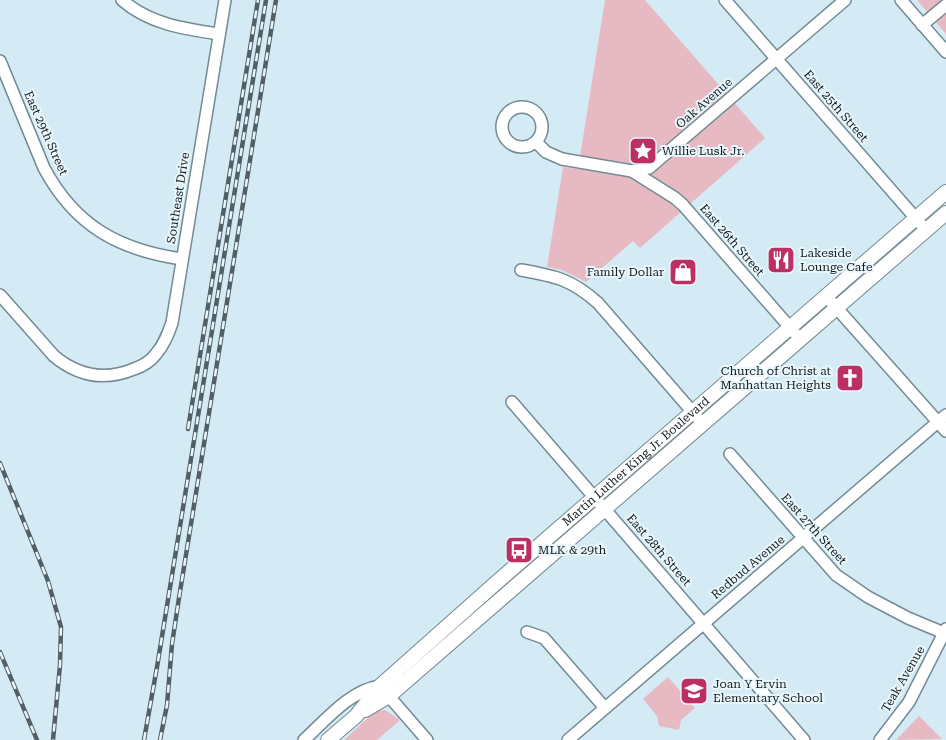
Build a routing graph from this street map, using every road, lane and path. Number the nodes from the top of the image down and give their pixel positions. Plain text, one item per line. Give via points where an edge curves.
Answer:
1 (122, 0) edge
2 (224, 0) edge
3 (725, 0) edge
4 (845, 0) edge
5 (901, 0) edge
6 (946, 5) edge
7 (922, 25) junction
8 (219, 34) junction
9 (946, 52) edge
10 (776, 58) junction
11 (0, 61) edge
12 (536, 142) dead end
13 (632, 171) junction
14 (946, 192) edge
15 (946, 213) edge
16 (916, 219) junction
17 (926, 230) junction
18 (182, 259) junction
19 (521, 270) dead end
20 (0, 296) edge
21 (826, 296) junction
22 (837, 308) junction
23 (790, 328) junction
24 (800, 339) junction
25 (512, 402) dead end
26 (693, 412) junction
27 (942, 418) edge
28 (703, 424) junction
29 (946, 431) edge
30 (730, 454) dead end
31 (595, 497) junction
32 (606, 509) junction
33 (803, 539) junction
34 (704, 623) junction
35 (945, 631) edge
36 (527, 632) dead end
37 (385, 691) junction
38 (605, 708) junction
39 (304, 740) edge
40 (328, 740) edge
41 (427, 740) edge
42 (568, 740) edge
43 (804, 740) edge
44 (880, 740) edge

1 - 8 street via 163,23
2 - 8 street, Southeast Drive
3 - 10 street, East 25th Street
4 - 10 street, Oak Avenue
5 - 7 street
6 - 7 street
7 - 9 street
8 - 18 street, Southeast Drive
10 - 13 street, Oak Avenue via 656,164
10 - 16 street, East 25th Street
11 - 18 street, East 29th Street via 44,168 70,206 91,225 121,243 156,255
12 - 13 street, Oak Avenue via 546,152 562,159
13 - 23 street, East 26th Street via 684,205
14 - 16 main road, Martin Luther King Jr. Boulevard
15 - 17 main road, Martin Luther King Jr. Boulevard
16 - 17 street, East 25th Street
16 - 21 main road, Martin Luther King Jr. Boulevard
17 - 22 main road, Martin Luther King Jr. Boulevard
18 - 20 street, Southeast Drive via 172,323 164,342 149,362 119,374 92,375 63,363
19 - 26 street via 553,276 583,289
21 - 22 street
21 - 23 main road, Martin Luther King Jr. Boulevard
22 - 24 main road, Martin Luther King Jr. Boulevard
22 - 27 street
23 - 24 street, East 26th Street
23 - 26 main road, Martin Luther King Jr. Boulevard
24 - 28 main road, Martin Luther King Jr. Boulevard
25 - 31 street, East 28th Street
26 - 28 street
26 - 31 main road, Martin Luther King Jr. Boulevard
27 - 29 street
27 - 33 street, Redbud Avenue
28 - 32 main road, Martin Luther King Jr. Boulevard
30 - 33 street, East 27th Street
31 - 32 street, East 28th Street
31 - 37 main road, Martin Luther King Jr. Boulevard
32 - 34 street, East 28th Street
32 - 37 main road, Martin Luther King Jr. Boulevard
33 - 34 street, Redbud Avenue
33 - 35 street, East 27th Street via 850,586 908,618
34 - 38 street, Redbud Avenue
34 - 43 street, East 28th Street
35 - 44 street, Teak Avenue via 909,702
36 - 38 street via 544,638
37 - 39 street via 368,688 349,700
37 - 40 main road, Martin Luther King Jr. Boulevard
37 - 41 street
38 - 42 street, Redbud Avenue

